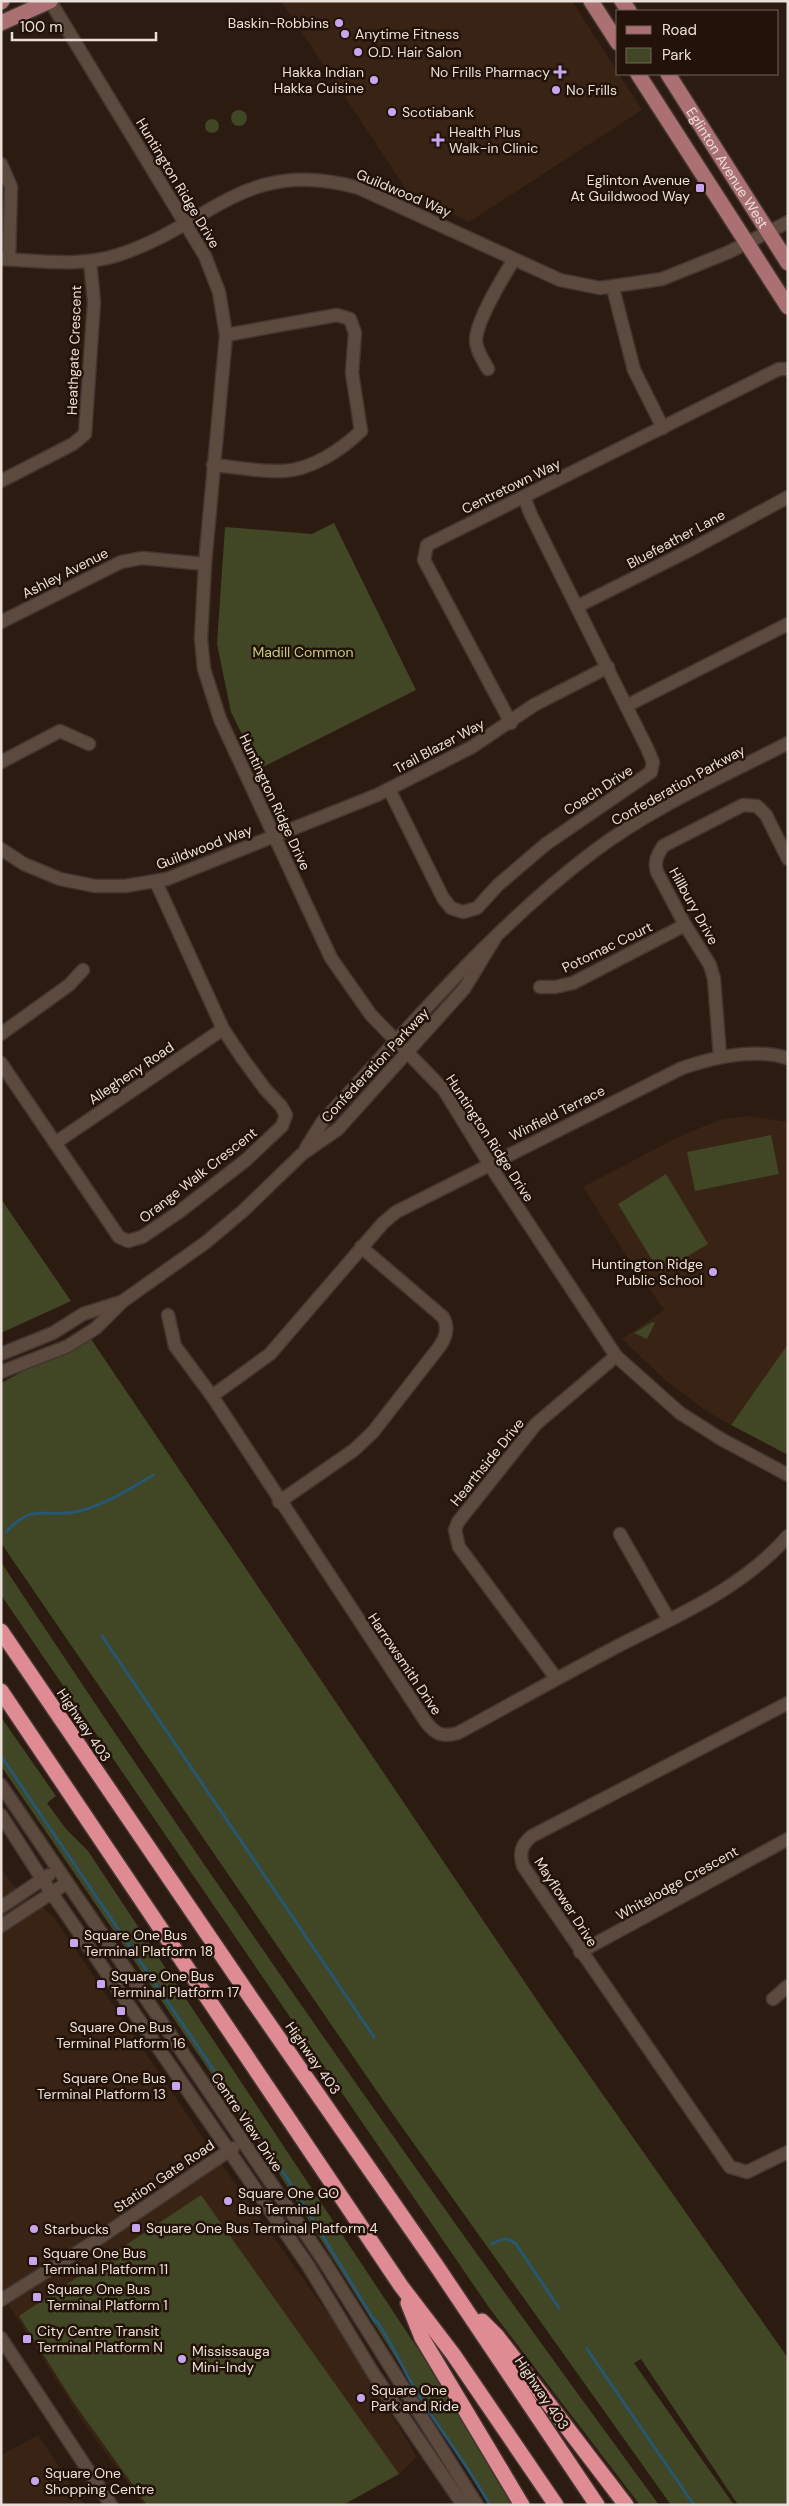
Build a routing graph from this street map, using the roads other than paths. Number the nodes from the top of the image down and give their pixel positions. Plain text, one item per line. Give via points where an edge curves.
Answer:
1 (50, 1) edge
2 (591, 1) edge
3 (1, 23) edge
4 (616, 40) edge
5 (639, 75) edge
6 (669, 75) edge
7 (1, 164) edge
8 (788, 222) edge
9 (185, 223) junction
10 (768, 232) junction
11 (747, 243) junction
12 (5, 259) edge
13 (90, 261) junction
14 (513, 261) junction
15 (788, 263) edge
16 (613, 288) junction
17 (788, 307) edge
18 (226, 336) junction
19 (488, 369) dead end
20 (788, 369) edge
21 (662, 428) junction
22 (213, 464) junction
23 (1, 481) edge
24 (788, 496) edge
25 (524, 497) junction
26 (205, 564) junction
27 (578, 606) junction
28 (1, 622) edge
29 (788, 624) edge
30 (608, 667) junction
31 (626, 706) junction
32 (510, 723) junction
33 (788, 743) edge
34 (90, 744) dead end
35 (1, 762) edge
36 (389, 789) junction
37 (276, 836) junction
38 (783, 839) edge
39 (1, 849) edge
40 (788, 859) edge
41 (156, 882) junction
42 (685, 925) junction
43 (495, 938) junction
44 (83, 970) dead end
45 (540, 987) dead end
46 (223, 1029) junction
47 (1, 1034) edge
48 (396, 1041) junction
49 (408, 1052) junction
50 (720, 1056) junction
51 (788, 1058) edge
52 (1, 1063) edge
53 (55, 1143) junction
54 (302, 1154) junction
55 (489, 1163) junction
56 (361, 1247) junction
57 (123, 1301) junction
58 (168, 1315) dead end
59 (1, 1354) edge
60 (616, 1356) junction
61 (1, 1372) edge
62 (212, 1396) junction
63 (788, 1475) edge
64 (280, 1502) junction
65 (620, 1534) dead end
66 (788, 1536) edge
67 (669, 1620) junction
68 (1, 1630) edge
69 (556, 1678) junction
70 (1, 1692) edge
71 (788, 1703) edge
72 (1, 1785) edge
73 (1, 1815) edge
74 (788, 1839) edge
75 (58, 1868) junction
76 (42, 1879) junction
77 (67, 1883) junction
78 (52, 1893) junction
79 (1, 1907) edge
80 (1, 1926) edge
81 (580, 1952) junction
82 (788, 1986) edge
83 (773, 1999) dead end
84 (242, 2142) junction
85 (228, 2152) junction
86 (788, 2152) edge
87 (401, 2286) junction
88 (456, 2294) junction
89 (1, 2300) edge
90 (1, 2338) edge
91 (111, 2505) edge
92 (463, 2505) edge
93 (477, 2505) edge
94 (522, 2505) edge
95 (556, 2505) edge
96 (597, 2505) edge
97 (626, 2505) edge

1 - 3 main road
1 - 9 street, Huntington Ridge Drive
2 - 4 main road
5 - 11 main road, Eglinton Avenue West
6 - 10 main road, Eglinton Avenue West
7 - 12 street via 11,187
8 - 10 street, Guildwood Way
9 - 13 street, Guildwood Way via 143,246
9 - 14 street, Guildwood Way via 218,202 248,189 296,180 325,180 383,198
9 - 18 street, Huntington Ridge Drive via 205,256 219,292
10 - 11 street, Guildwood Way
10 - 15 main road, Eglinton Avenue West
11 - 16 street, Guildwood Way via 662,279
11 - 17 main road, Eglinton Avenue West
12 - 13 street, Guildwood Way
13 - 23 street, Heathgate Crescent via 94,302 85,434 73,444
14 - 16 street, Guildwood Way via 560,280
14 - 19 street via 479,324 476,340
16 - 21 street via 634,370
18 - 22 street, Huntington Ridge Drive
18 - 22 street via 337,315 350,319 355,333 352,373 361,431 345,447 304,467 284,471
20 - 21 street, Centretown Way via 779,369
21 - 25 street, Centretown Way
22 - 26 street, Huntington Ridge Drive
24 - 27 street, Bluefeather Lane
25 - 27 street, Coach Drive via 530,515
25 - 32 street, Centretown Way via 427,544 424,553 427,566
26 - 28 street, Ashley Avenue via 142,558 121,562
26 - 37 street, Huntington Ridge Drive via 201,638 204,669 220,719
27 - 30 street, Coach Drive
29 - 31 street
30 - 31 street, Coach Drive
30 - 32 street, Trail Blazer Way via 534,705
31 - 36 street, Coach Drive via 653,762 651,772 546,844 498,885 477,908 463,912 451,908 443,898
32 - 36 street, Trail Blazer Way via 472,748
33 - 43 street, Confederation Parkway via 648,816 614,838 563,876
34 - 35 street via 60,731
36 - 37 street, Trail Blazer Way
37 - 41 street, Guildwood Way
37 - 48 street, Huntington Ridge Drive via 338,970 370,1015
38 - 40 street, Hillbury Drive
38 - 42 street, Hillbury Drive via 757,806 743,805 663,846 655,864
39 - 41 street, Guildwood Way via 24,864 69,881 95,886
41 - 46 street, Orange Walk Crescent
42 - 45 street, Potomac Court via 573,983 555,988
42 - 50 street, Hillbury Drive via 710,965 714,979
43 - 48 street, Confederation Parkway via 451,980
43 - 49 street, Confederation Parkway via 464,989
44 - 47 street via 69,985
46 - 53 street, Allegheny Road
46 - 53 street, Orange Walk Crescent via 286,1115 282,1126 246,1160 157,1227 128,1241 119,1237
48 - 49 street, Huntington Ridge Drive
48 - 54 street, Confederation Parkway via 323,1121
49 - 54 street, Confederation Parkway via 338,1129
49 - 55 street, Huntington Ridge Drive via 444,1090
50 - 51 street, Winfield Terrace via 759,1054
50 - 55 street, Winfield Terrace via 659,1078
52 - 53 street, Orange Walk Crescent
54 - 57 street, Confederation Parkway via 243,1211
55 - 56 street, Winfield Terrace via 396,1212 382,1222
55 - 60 street, Huntington Ridge Drive
56 - 62 street, Winfield Terrace via 270,1354
56 - 64 street via 443,1317 445,1336 373,1432 354,1450
57 - 59 street, Confederation Parkway via 83,1314 53,1333
57 - 61 street, Confederation Parkway via 96,1328 68,1346
58 - 62 street, Harrowsmith Drive via 175,1346
60 - 63 street, Huntington Ridge Drive via 680,1413
60 - 69 street, Hearthside Drive via 536,1424 455,1530 459,1548
62 - 64 street, Harrowsmith Drive
64 - 69 street, Harrowsmith Drive via 433,1731 440,1735 458,1733
65 - 67 street
66 - 67 street, Harrowsmith Drive via 746,1576
67 - 69 street, Harrowsmith Drive
68 - 88 highway, Highway 403
70 - 87 highway
71 - 81 street, Mayflower Drive via 524,1843 521,1850 523,1866
72 - 75 street, Centre View Drive
73 - 76 street
74 - 81 street, Whitelodge Crescent
75 - 76 street
75 - 77 street, Centre View Drive
76 - 78 street
76 - 79 street
77 - 78 street
77 - 84 street, Centre View Drive
78 - 80 street
78 - 85 street
81 - 86 street, Mayflower Drive via 730,2167 747,2172
82 - 83 street
84 - 85 street, Station Gate Road
84 - 93 street, Centre View Drive via 324,2261
85 - 89 street, Station Gate Road
85 - 92 street via 304,2260
87 - 94 highway via 422,2338
87 - 95 highway via 453,2354
88 - 96 highway, Highway 403
88 - 97 highway via 497,2336
90 - 91 street

